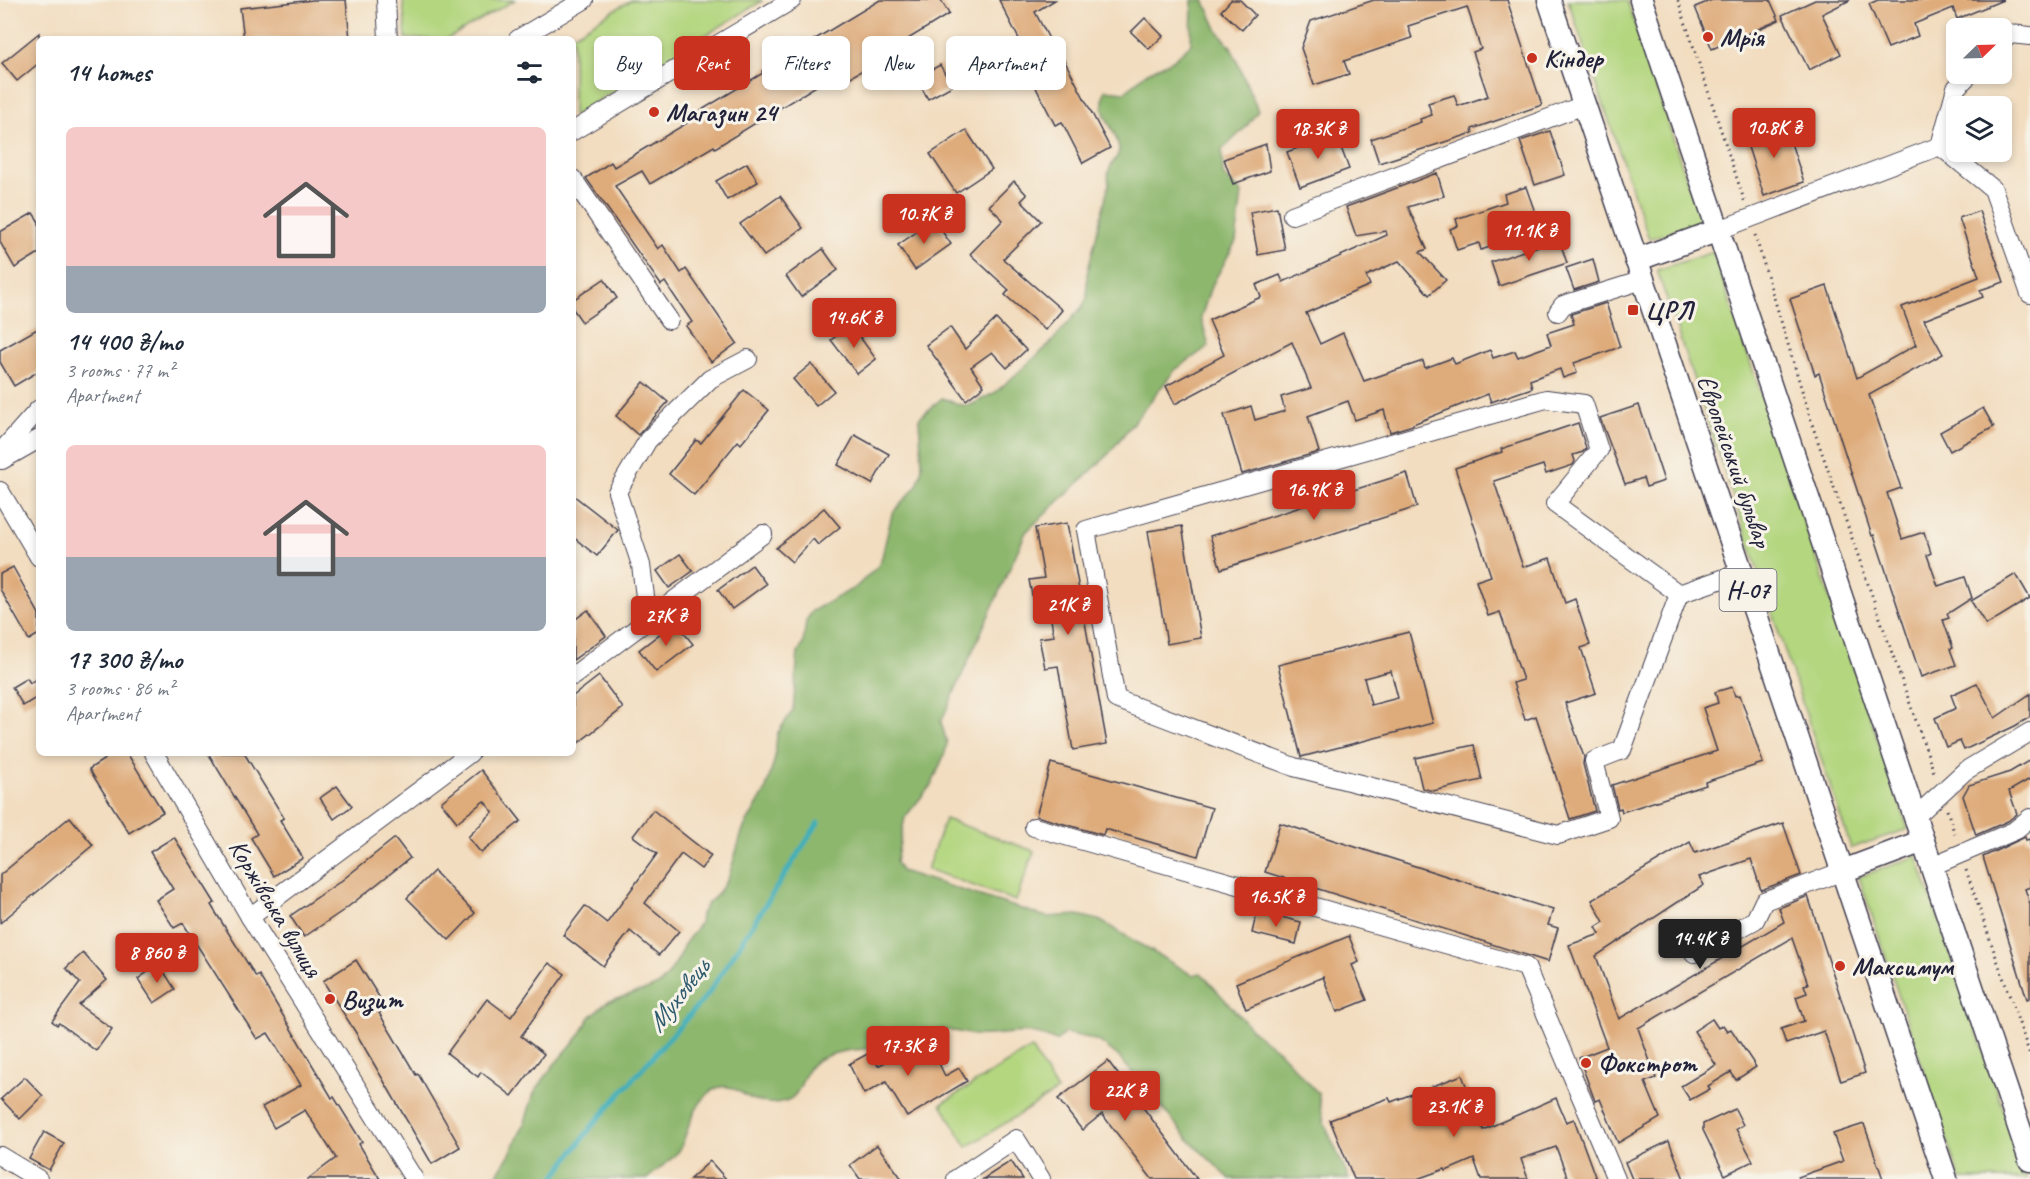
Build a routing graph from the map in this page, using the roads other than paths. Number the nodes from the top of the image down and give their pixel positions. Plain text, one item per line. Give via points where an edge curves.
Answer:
1 (386, 0) edge
2 (584, 0) edge
3 (792, 0) edge
4 (1549, 0) edge
5 (1641, 0) edge
6 (2012, 34) edge
7 (388, 36) edge
8 (523, 36) edge
9 (2030, 36) edge
10 (1960, 84) edge
11 (1584, 105) junction
12 (576, 129) edge
13 (1940, 146) junction
14 (576, 182) edge
15 (1293, 215) dead end
16 (1719, 230) junction
17 (1640, 270) junction
18 (2030, 294) edge
19 (1558, 312) dead end
20 (669, 320) dead end
21 (748, 358) dead end
22 (36, 413) edge
23 (36, 441) edge
24 (0, 453) edge
25 (0, 461) edge
26 (0, 491) edge
27 (763, 534) dead end
28 (36, 552) edge
29 (1742, 572) junction
30 (1679, 594) junction
31 (648, 620) junction
32 (576, 674) edge
33 (2030, 732) edge
34 (156, 756) edge
35 (466, 756) edge
36 (1915, 817) junction
37 (2030, 818) edge
38 (1034, 827) dead end
39 (1923, 841) junction
40 (1932, 866) junction
41 (1843, 871) junction
42 (250, 917) junction
43 (1694, 953) dead end
44 (0, 1156) edge
45 (2030, 1160) edge
46 (38, 1179) edge
47 (414, 1179) edge
48 (956, 1179) edge
49 (1041, 1179) edge
50 (1616, 1179) edge
51 (1946, 1179) edge

1 - 7 street
2 - 8 street
3 - 12 street
4 - 11 main road, Європейський бульвар / Н-07
5 - 16 main road
6 - 9 street
10 - 13 street
11 - 15 street
11 - 17 main road, Європейський бульвар / Н-07
13 - 16 street
13 - 18 street via 1993,189
14 - 20 street
16 - 17 main road
16 - 36 main road
17 - 19 street via 1563,305
17 - 29 main road, Європейський бульвар / Н-07
21 - 31 street via 710,379 648,440 617,492 641,565
22 - 24 street
23 - 25 street
26 - 28 street
27 - 31 street
29 - 30 street
29 - 41 main road, Європейський бульвар / Н-07
30 - 30 street via 1555,504 1599,450 1584,404 1546,399 1086,530 1116,699 1294,767 1558,835 1609,818 1594,761 1622,750
31 - 32 street
33 - 36 street via 1965,771
34 - 42 street, Коржівська вулиця
35 - 42 street
36 - 39 main road
37 - 40 street via 2014,831
38 - 50 street via 1526,967
39 - 40 main road
39 - 41 main road
40 - 45 main road
41 - 43 street via 1764,901 1755,920
41 - 51 main road, Європейський бульвар / Н-07
42 - 47 street, Коржівська вулиця
44 - 46 street
48 - 49 street via 1016,1138

